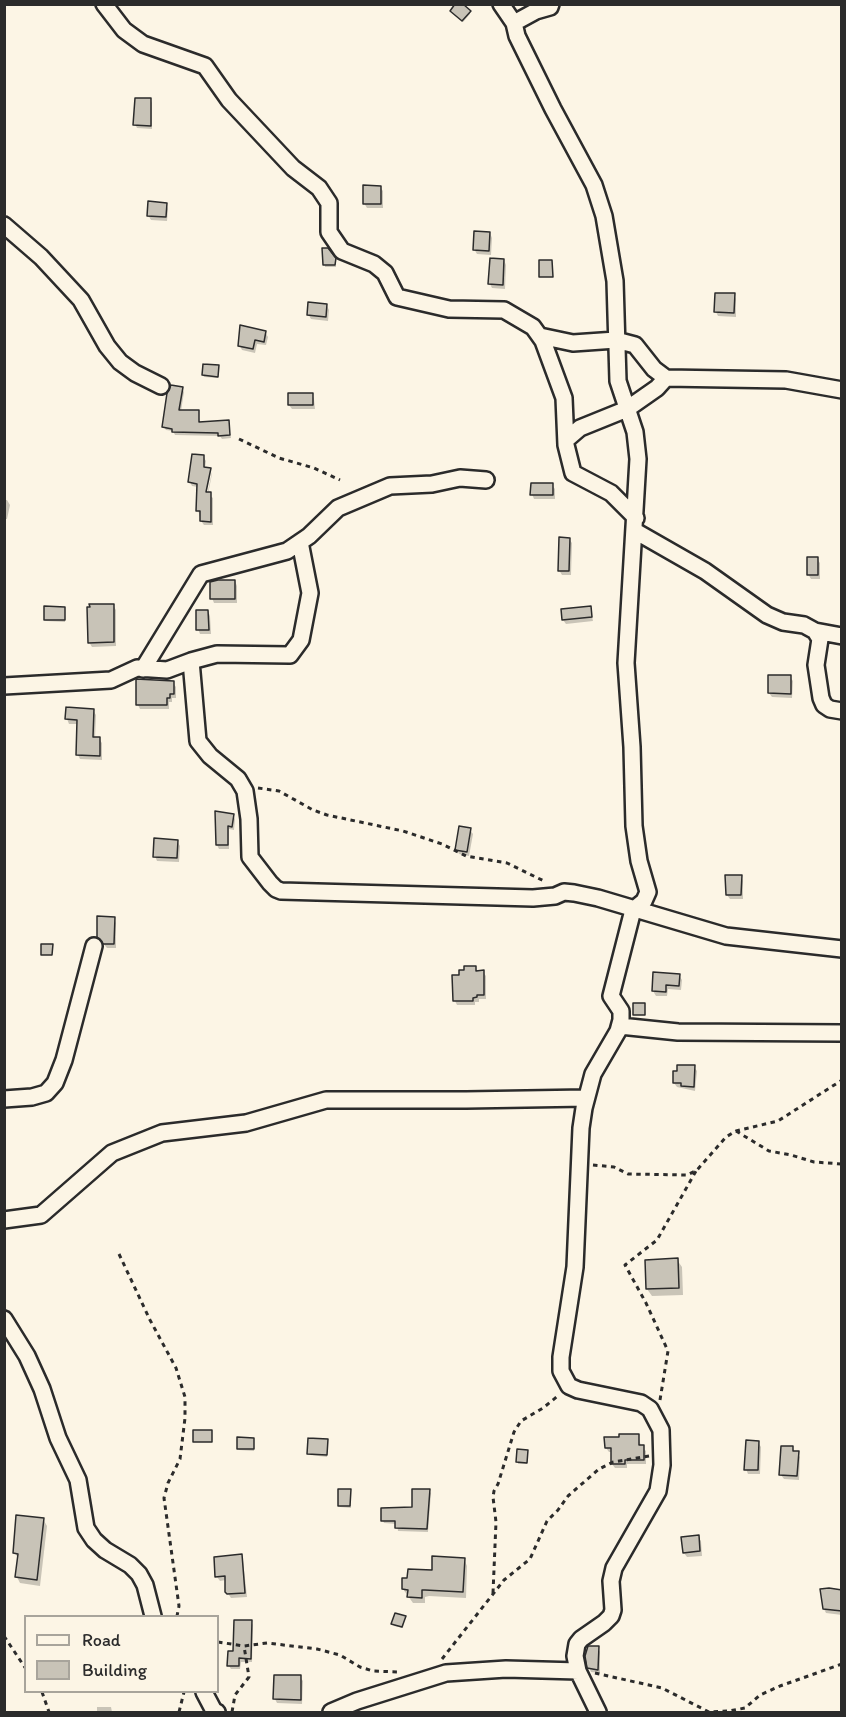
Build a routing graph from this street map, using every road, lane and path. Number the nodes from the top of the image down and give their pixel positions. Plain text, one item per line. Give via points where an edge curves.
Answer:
1 (104, 4) edge
2 (501, 4) edge
3 (551, 4) edge
4 (514, 23) junction
5 (4, 225) edge
6 (540, 336) junction
7 (616, 340) junction
8 (666, 378) junction
9 (161, 386) dead end
10 (842, 390) edge
11 (627, 410) junction
12 (239, 439) dead end
13 (566, 440) junction
14 (340, 480) dead end
15 (486, 480) dead end
16 (636, 525) junction
17 (300, 542) junction
18 (815, 631) junction
19 (842, 636) edge
20 (191, 661) junction
21 (142, 669) junction
22 (4, 686) edge
23 (842, 711) edge
24 (238, 780) junction
25 (564, 892) junction
26 (633, 910) junction
27 (94, 946) dead end
28 (842, 950) edge
29 (620, 1026) junction
30 (842, 1033) edge
31 (842, 1080) edge
32 (586, 1098) junction
33 (4, 1099) edge
34 (736, 1131) junction
35 (580, 1162) junction
36 (842, 1164) edge
37 (697, 1170) junction
38 (4, 1220) edge
39 (119, 1254) dead end
40 (4, 1319) edge
41 (569, 1386) junction
42 (656, 1419) junction
43 (662, 1454) junction
44 (493, 1596) junction
45 (152, 1615) edge
46 (177, 1615) edge
47 (4, 1636) edge
48 (219, 1642) edge
49 (244, 1646) junction
50 (842, 1664) edge
51 (24, 1666) edge
52 (578, 1671) junction
53 (402, 1672) dead end
54 (429, 1678) junction
55 (42, 1693) edge
56 (184, 1693) edge
57 (205, 1693) edge
58 (709, 1712) edge
59 (49, 1713) edge
60 (179, 1713) edge
61 (217, 1713) edge
62 (232, 1713) edge
63 (332, 1713) edge
64 (598, 1713) edge

1 - 6 street via 124,30 143,44 205,66 292,168 319,188 329,203 330,232 342,251 374,264 385,273 397,297 449,309 504,310 533,327
2 - 4 street
3 - 4 street
4 - 7 street via 553,109 594,185 604,216 615,281
5 - 9 street via 81,300 120,362
6 - 7 street via 573,343
6 - 13 street via 564,398
7 - 8 street via 635,345
7 - 11 street via 618,381
8 - 10 street via 786,380
8 - 11 street
11 - 13 street via 580,428
11 - 16 street via 638,451
12 - 14 path
13 - 16 street via 573,473 611,492
15 - 17 street via 460,478 390,486 338,508
16 - 18 street via 767,615
16 - 26 street via 626,663 634,826 648,892 645,901
17 - 20 street via 309,593 301,640 290,655 217,654
17 - 21 street via 287,551 201,574
18 - 19 street
18 - 23 street via 820,639 816,666 821,698 830,709
20 - 21 street via 167,670
20 - 24 street via 198,741
21 - 22 street via 111,680
24 - 25 path via 252,788 279,791 327,815 404,831 466,856 507,863
24 - 25 street via 249,819 250,857 281,891 532,898
25 - 26 street
26 - 28 street via 726,936
26 - 29 street via 611,996 621,1011
27 - 33 street via 55,1083 46,1092 32,1097
29 - 30 street via 678,1032
29 - 32 street via 593,1074
31 - 34 path via 778,1121
32 - 35 street
32 - 38 street via 326,1100 246,1123 162,1133 112,1153 41,1215
34 - 36 path via 770,1151 814,1162
34 - 37 path
35 - 37 path via 614,1167 628,1174 687,1175
35 - 41 street via 573,1290 561,1358 561,1371
37 - 42 path via 657,1240 625,1265 668,1351
39 - 46 path via 168,1350 185,1397 180,1459 164,1498
40 - 45 street via 36,1374 58,1438 78,1480 86,1528 105,1550 139,1574
41 - 42 street via 641,1403
41 - 44 path via 521,1421 514,1432 493,1497
42 - 43 street via 661,1430
43 - 44 path via 613,1462 584,1481 547,1521 530,1559 504,1580
43 - 52 street via 658,1491 612,1575 611,1616 577,1644
44 - 54 path
47 - 51 path
48 - 49 path
49 - 53 path via 267,1643 317,1649 373,1671
49 - 62 path via 249,1677 235,1695
50 - 58 path via 773,1689 738,1711
52 - 54 street via 506,1669
52 - 58 path via 662,1688
52 - 64 street
54 - 63 street
55 - 59 path
56 - 60 path
57 - 61 street

